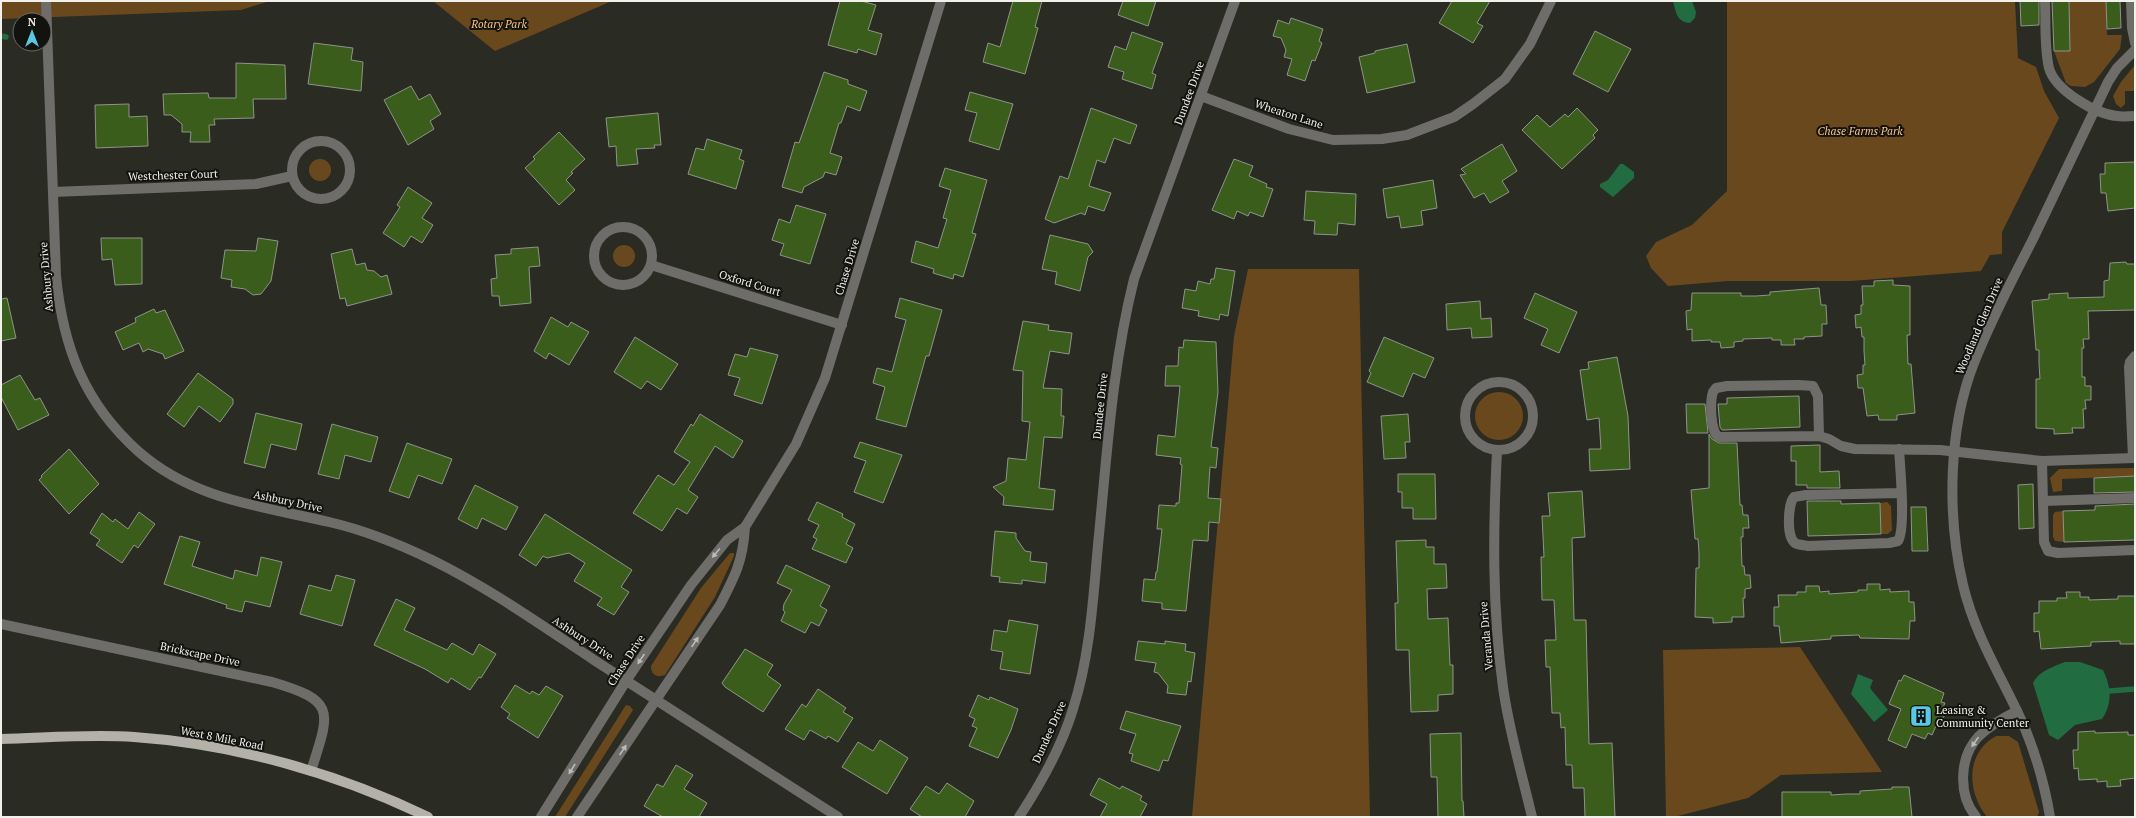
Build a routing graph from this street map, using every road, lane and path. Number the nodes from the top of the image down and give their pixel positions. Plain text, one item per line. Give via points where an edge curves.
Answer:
1 (46, 1) edge
2 (941, 1) edge
3 (1235, 1) edge
4 (1550, 1) edge
5 (2045, 1) edge
6 (2131, 1) edge
7 (2135, 43) edge
8 (2135, 50) edge
9 (1201, 96) junction
10 (2095, 109) junction
11 (2135, 116) edge
12 (292, 176) junction
13 (53, 192) junction
14 (651, 265) junction
15 (842, 324) junction
16 (2135, 356) edge
17 (2133, 409) edge
18 (1819, 436) junction
19 (1899, 449) junction
20 (1498, 451) junction
21 (1955, 452) junction
22 (2134, 458) edge
23 (2042, 461) junction
24 (1901, 492) junction
25 (2135, 498) edge
26 (2043, 501) junction
27 (745, 527) junction
28 (2135, 550) edge
29 (1, 624) edge
30 (626, 681) junction
31 (656, 700) junction
32 (2017, 711) junction
33 (1, 739) edge
34 (311, 771) junction
35 (428, 817) edge
36 (541, 817) edge
37 (577, 817) edge
38 (838, 817) edge
39 (1019, 817) edge
40 (1532, 817) edge
41 (1976, 817) edge
42 (2050, 817) edge

1 - 13 street, Ashbury Drive
2 - 15 street, Chase Drive
3 - 9 street, Dundee Drive
4 - 9 street, Wheaton Lane via 1530,44 1505,79 1454,117 1407,135 1358,140 1327,139 1296,131
5 - 10 street via 2048,61 2053,78 2071,95
6 - 7 street
8 - 10 street, Woodland Glen Drive via 2108,82
9 - 39 street, Dundee Drive via 1134,279 1123,325 1114,376 1090,632 1073,709 1056,751
10 - 11 street via 2117,116
10 - 21 street, Woodland Glen Drive via 2000,301 1973,365 1962,406
12 - 12 street via 301,192 317,199 326,199 341,191 346,183 349,166 346,157 333,144 315,142 299,151 292,167
12 - 13 street, Westchester Court via 256,184
13 - 30 street, Ashbury Drive via 59,307 72,356 94,399 114,426 139,452 178,478 212,495 331,522 393,542 432,560 479,585
14 - 14 street via 651,248 647,240 633,229 618,228 605,234 595,250 594,258 600,274 613,284 622,285 639,280
14 - 15 street, Oxford Court
15 - 27 street, Chase Drive via 812,412 796,444
16 - 17 street via 2129,367
17 - 22 street
18 - 18 street via 1716,436 1713,429 1713,392 1716,388 1726,386 1813,386 1818,396
18 - 19 street via 1848,448
19 - 21 street
19 - 24 street
20 - 20 street via 1521,443 1530,433 1534,420 1527,395 1512,384 1502,382 1483,386 1475,391 1465,410 1465,420 1473,439 1482,446
20 - 40 street, Veranda Drive via 1493,567 1495,610 1503,688
21 - 23 street
21 - 32 street, Woodland Glen Drive via 1954,524 1963,585 1978,631
22 - 23 street
23 - 26 street
24 - 24 street via 1902,533 1894,543 1808,546 1794,543 1791,538 1790,507 1794,497
25 - 26 street
26 - 28 street via 2044,542 2048,550 2058,553
27 -> 30 street, Chase Drive via 727,540 691,585
31 -> 27 street, Chase Drive via 720,605 739,568 744,550
29 - 34 street, Brickscape Drive via 272,682 306,693 322,706 325,716
30 - 31 street, Ashbury Drive
30 -> 36 street, Chase Drive
37 -> 31 street, Chase Drive
31 - 38 street, Ashbury Drive
32 -> 41 street via 1987,729 1968,753 1963,771 1963,788 1966,801
32 - 42 street, Woodland Glen Drive via 2041,775
33 - 34 main road, West 8 Mile Road via 98,736 165,740 241,753
34 - 35 main road, West 8 Mile Road via 387,798

